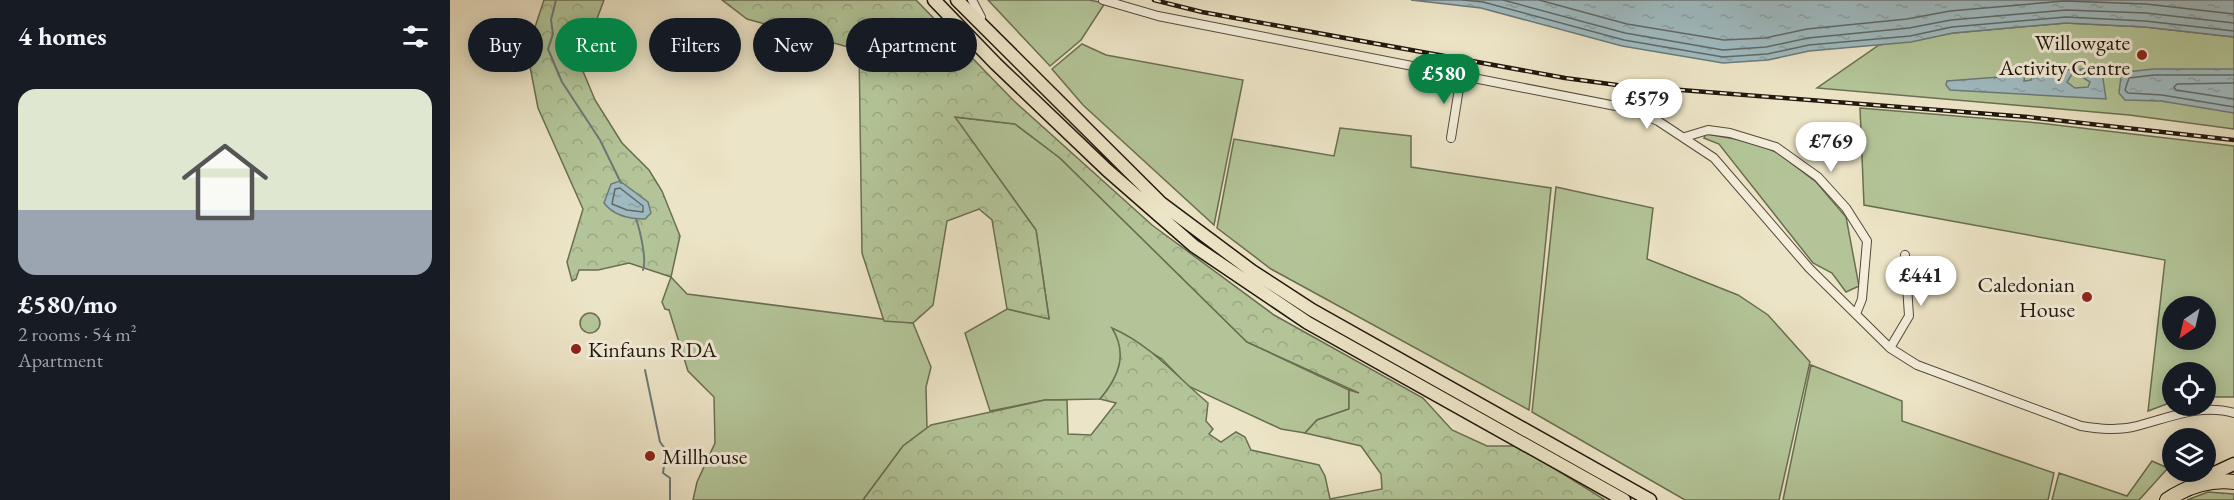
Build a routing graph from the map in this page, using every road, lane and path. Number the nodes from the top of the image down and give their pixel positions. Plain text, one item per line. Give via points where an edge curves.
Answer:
1 (927, 0) edge
2 (933, 0) edge
3 (957, 0) edge
4 (972, 0) edge
5 (1103, 0) edge
6 (950, 17) junction
7 (1006, 52) junction
8 (1461, 76) junction
9 (1685, 137) junction
10 (1451, 138) dead end
11 (1905, 255) dead end
12 (1856, 314) junction
13 (1890, 348) junction
14 (2234, 413) edge
15 (2234, 464) edge
16 (2234, 482) edge
17 (1624, 500) edge
18 (1650, 500) edge
19 (2159, 500) edge
20 (2167, 500) edge

1 - 6 street
2 - 6 highway
3 - 7 highway
4 - 7 street via 976,12
5 - 8 street via 1158,16
6 - 17 highway via 1142,202 1194,246 1308,323
7 - 18 highway via 1161,203 1252,272 1312,310
8 - 9 street via 1631,109
8 - 10 street
9 - 12 street via 1714,158 1809,268
9 - 12 street via 1708,130 1730,133 1776,147 1818,177 1846,208 1867,241 1862,299
11 - 13 street via 1909,316
12 - 13 street
13 - 14 street via 1917,366 2081,426 2110,430 2192,411
15 - 19 highway
16 - 20 highway via 2200,483

